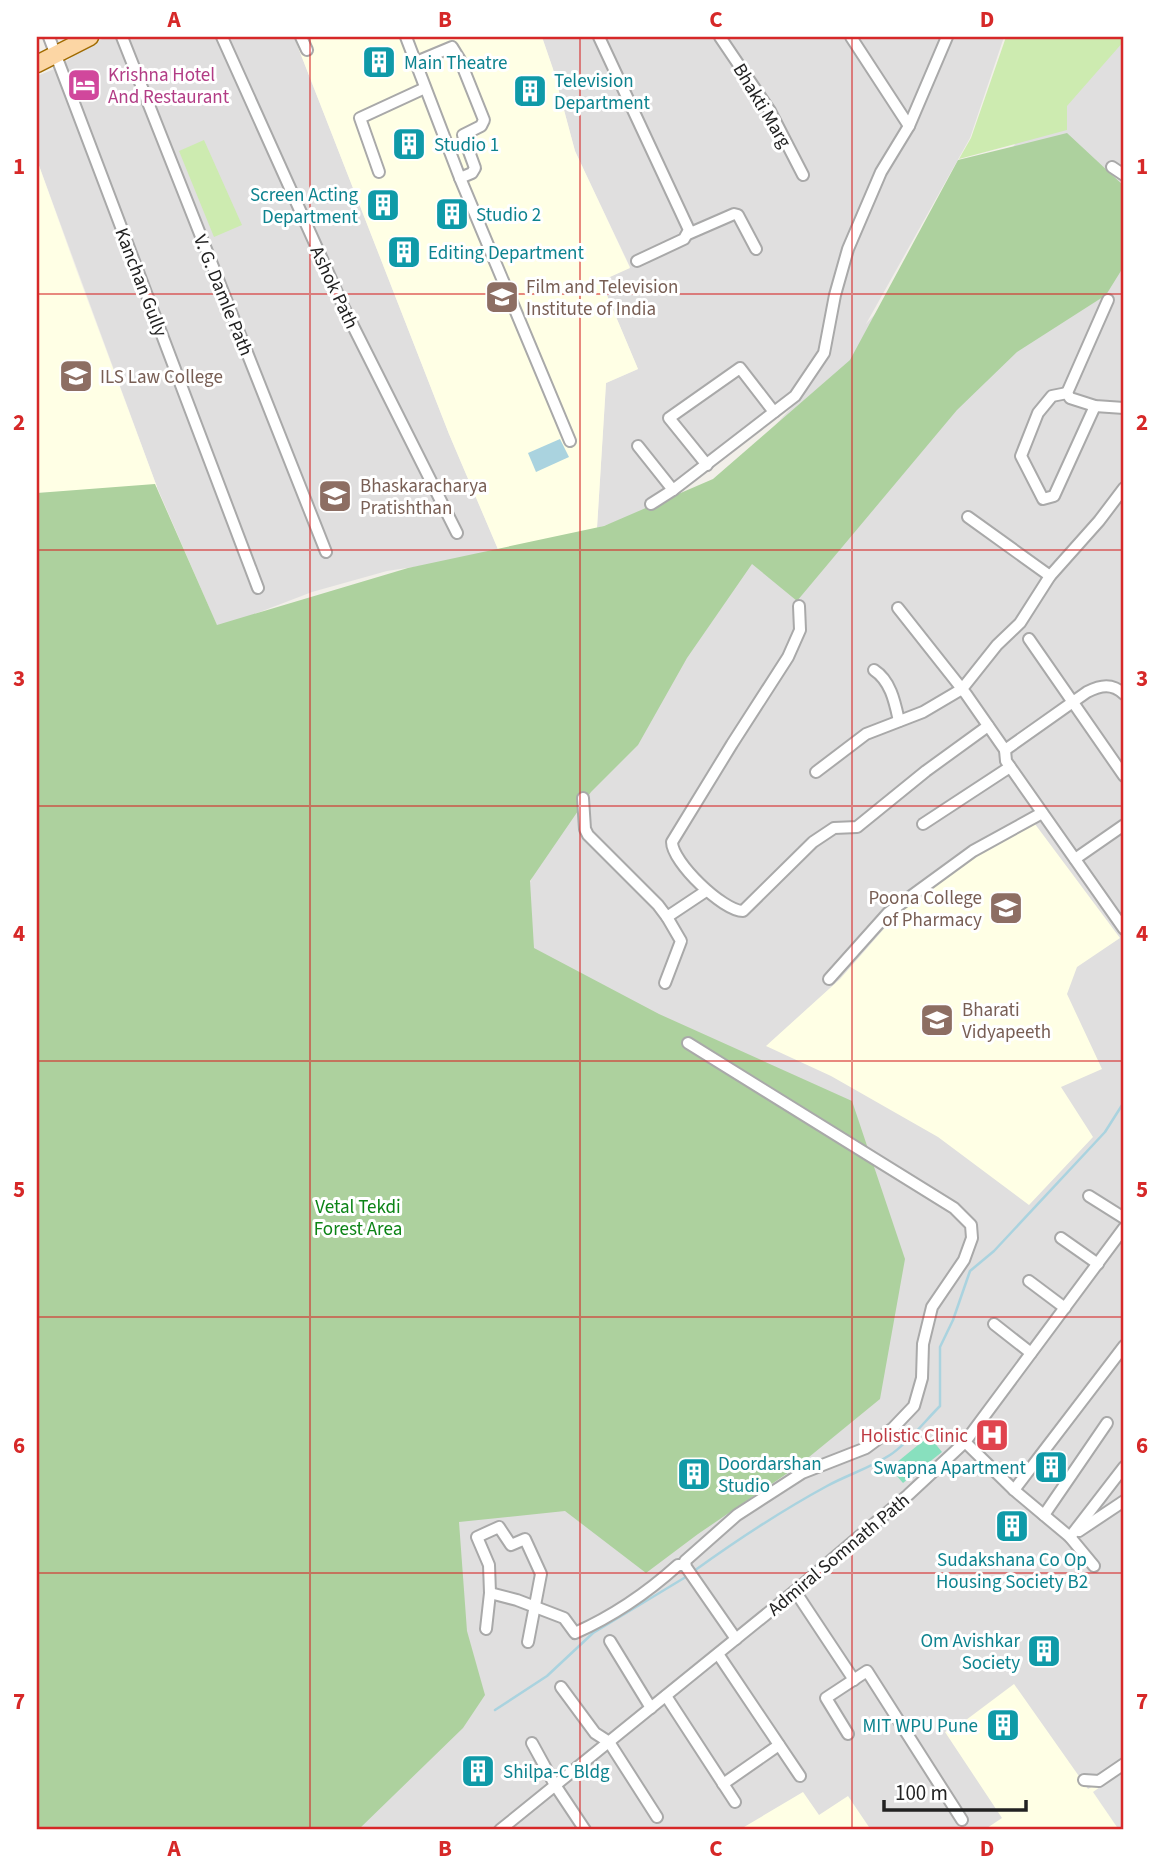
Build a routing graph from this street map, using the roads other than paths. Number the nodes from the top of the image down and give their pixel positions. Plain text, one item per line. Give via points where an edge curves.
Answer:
1 (49, 37) edge
2 (90, 37) edge
3 (121, 37) edge
4 (222, 37) edge
5 (301, 37) edge
6 (406, 37) edge
7 (599, 37) edge
8 (720, 37) edge
9 (851, 37) edge
10 (947, 37) edge
11 (307, 50) dead end
12 (56, 55) junction
13 (416, 62) junction
14 (37, 64) edge
15 (425, 88) junction
16 (909, 126) junction
17 (1112, 167) dead end
18 (379, 172) dead end
19 (803, 175) dead end
20 (1124, 175) edge
21 (460, 178) junction
22 (688, 234) junction
23 (756, 249) dead end
24 (637, 261) dead end
25 (1108, 300) dead end
26 (1068, 393) junction
27 (1095, 406) junction
28 (1124, 408) edge
29 (774, 412) junction
30 (570, 441) dead end
31 (638, 446) dead end
32 (707, 465) junction
33 (1124, 488) edge
34 (673, 490) junction
35 (651, 504) dead end
36 (968, 517) dead end
37 (457, 533) dead end
38 (326, 552) dead end
39 (1050, 576) junction
40 (258, 589) dead end
41 (799, 607) dead end
42 (898, 608) dead end
43 (1029, 639) dead end
44 (874, 670) dead end
45 (962, 689) junction
46 (1124, 694) edge
47 (1073, 701) junction
48 (899, 721) junction
49 (988, 726) junction
50 (1004, 750) junction
51 (1010, 767) junction
52 (816, 772) dead end
53 (1124, 776) edge
54 (583, 798) dead end
55 (1042, 813) junction
56 (923, 824) dead end
57 (1124, 825) edge
58 (1074, 859) junction
59 (706, 891) junction
60 (667, 917) junction
61 (1124, 927) edge
62 (829, 979) dead end
63 (665, 983) dead end
64 (688, 1043) dead end
65 (1089, 1196) dead end
66 (1124, 1218) edge
67 (1124, 1228) edge
68 (1061, 1238) dead end
69 (1098, 1264) junction
70 (1029, 1281) dead end
71 (1065, 1308) junction
72 (994, 1324) dead end
73 (1124, 1346) edge
74 (1031, 1353) junction
75 (1107, 1423) dead end
76 (965, 1442) junction
77 (1124, 1467) edge
78 (1014, 1490) junction
79 (1124, 1501) edge
80 (1044, 1515) junction
81 (1070, 1537) junction
82 (685, 1566) junction
83 (1094, 1566) dead end
84 (795, 1591) junction
85 (490, 1593) junction
86 (535, 1607) junction
87 (486, 1629) dead end
88 (736, 1639) junction
89 (528, 1642) dead end
90 (610, 1642) dead end
91 (718, 1654) junction
92 (854, 1680) junction
93 (561, 1687) dead end
94 (666, 1696) junction
95 (651, 1708) junction
96 (848, 1734) dead end
97 (609, 1742) junction
98 (532, 1743) dead end
99 (779, 1745) junction
100 (1124, 1764) edge
101 (800, 1776) dead end
102 (1084, 1780) dead end
103 (723, 1784) junction
104 (555, 1785) junction
105 (735, 1802) dead end
106 (657, 1817) dead end
107 (962, 1819) dead end
108 (500, 1830) edge
109 (585, 1830) edge

1 - 12 street, Kanchan Gully
2 - 12 main road
3 - 38 street, V. G. Damle Path
4 - 37 street, Ashok Path via 344,308
5 - 11 street
6 - 13 street
7 - 22 street
8 - 19 street, Bhakti Marg via 770,111
9 - 16 street
10 - 16 street
12 - 14 main road
12 - 40 street, Kanchan Gully
13 - 15 street
13 - 21 street via 452,47 484,120 463,135 475,168
15 - 18 street via 360,118
15 - 21 street
16 - 29 street via 881,172 848,249 824,353 795,396
17 - 20 street
21 - 30 street
22 - 23 street via 734,214
22 - 24 street
25 - 26 street
26 - 27 street via 1070,398
26 - 27 street via 1052,396 1038,413 1021,456 1043,499 1054,496
27 - 28 street
29 - 32 street
29 - 32 street via 740,368 669,418
31 - 34 street
32 - 34 street
33 - 39 street
34 - 35 street
36 - 39 street
39 - 45 street via 1020,623
41 - 59 street via 800,630 788,657 672,842 674,852
42 - 45 street
43 - 47 street
44 - 48 street via 890,691
45 - 48 street
45 - 49 street
46 - 47 street via 1101,685
47 - 50 street
47 - 53 street
48 - 52 street via 866,734
49 - 50 street
49 - 59 street via 857,827 834,828 813,842 743,911 734,911
50 - 51 street
51 - 55 street
51 - 56 street
54 - 60 street via 588,835
55 - 58 street
55 - 62 street via 973,851 888,913
57 - 58 street
58 - 61 street
59 - 60 street
60 - 63 street via 681,941
64 - 82 street via 954,1208 971,1225 972,1238 964,1260 932,1307 914,1406 866,1448 802,1473 737,1515 686,1559
65 - 66 street
67 - 69 street, Admiral Somnath Path
68 - 69 street
69 - 71 street, Admiral Somnath Path
70 - 71 street
71 - 74 street, Admiral Somnath Path
72 - 74 street
73 - 78 street
74 - 76 street, Admiral Somnath Path
75 - 80 street
76 - 78 street
76 - 84 street, Admiral Somnath Path
77 - 81 street
78 - 80 street
79 - 81 street
80 - 81 street
81 - 83 street
82 - 86 street via 680,1564 575,1633 564,1618
82 - 88 street
84 - 88 street, Admiral Somnath Path
84 - 92 street
85 - 86 street
85 - 86 street via 489,1565 477,1537 499,1527 511,1545 525,1539 533,1552 541,1574
85 - 87 street
86 - 89 street
88 - 91 street, Admiral Somnath Path
90 - 95 street
91 - 94 street, Admiral Somnath Path
91 - 99 street
92 - 96 street via 826,1698
92 - 107 street via 867,1671
93 - 97 street via 596,1733
94 - 95 street, Admiral Somnath Path
94 - 103 street
95 - 97 street, Admiral Somnath Path
97 - 104 street, Admiral Somnath Path
97 - 106 street
98 - 104 street
99 - 101 street
99 - 103 street
100 - 102 street via 1099,1781
103 - 105 street
104 - 108 street, Admiral Somnath Path
104 - 109 street

